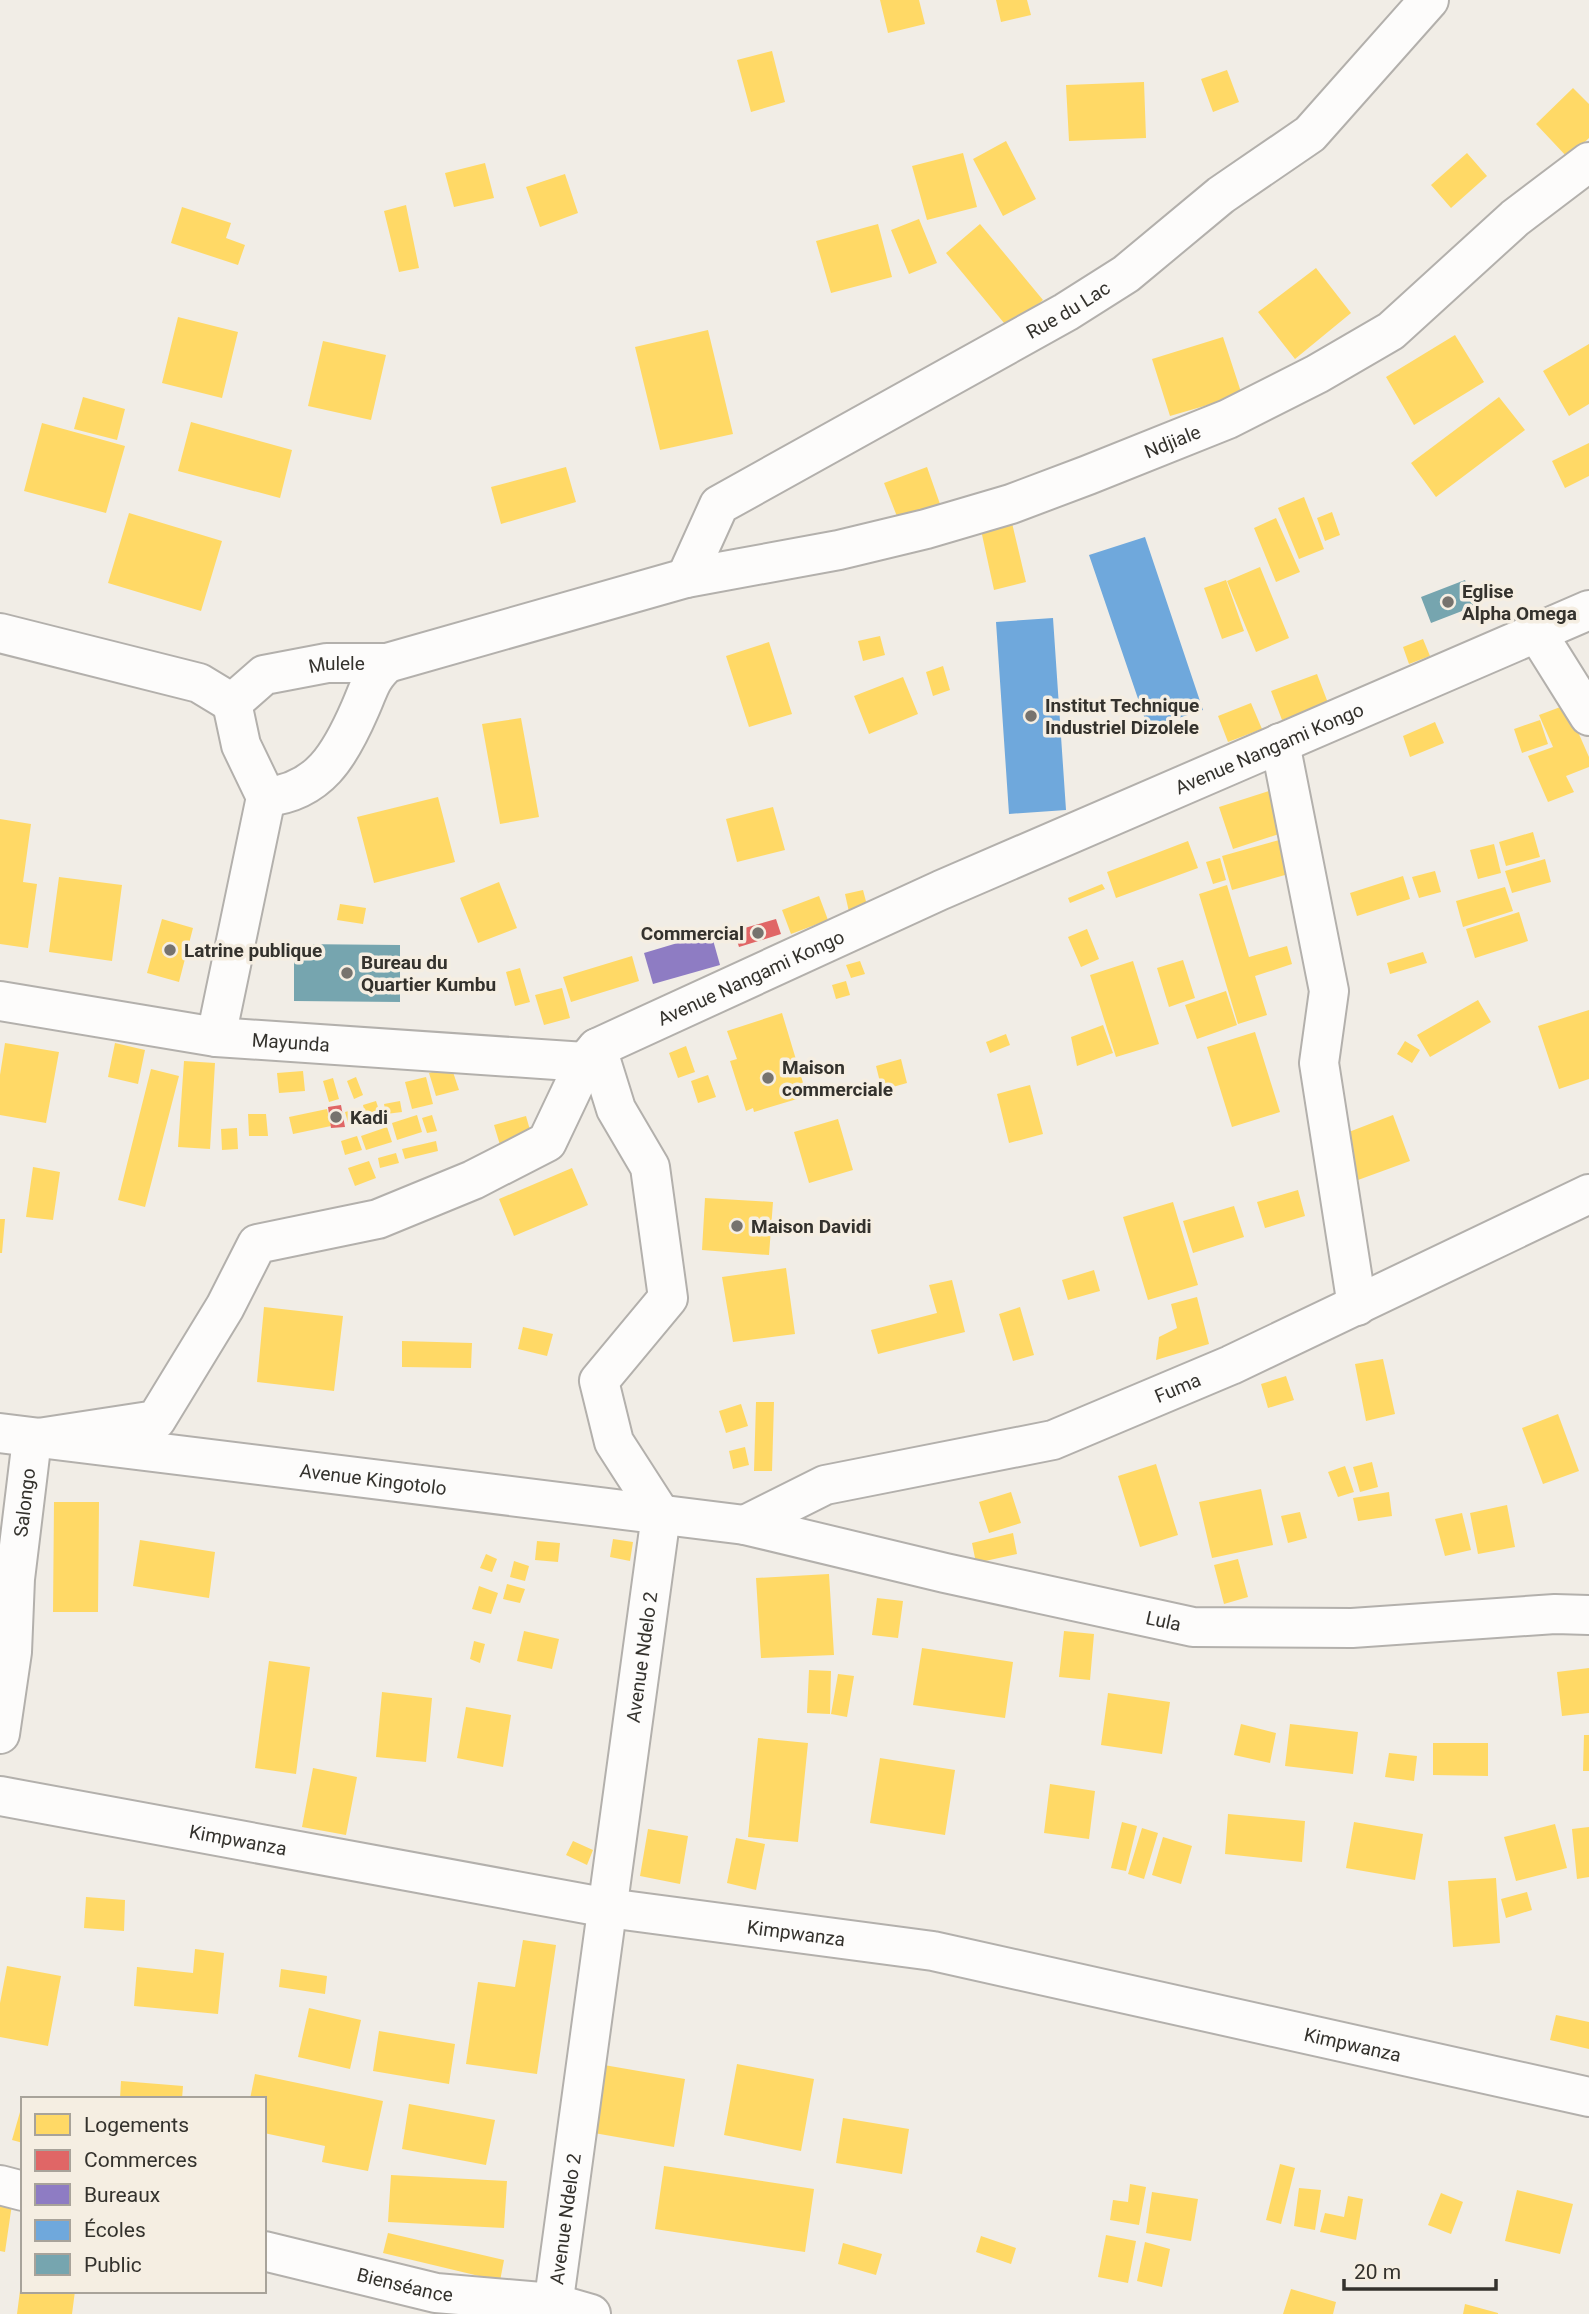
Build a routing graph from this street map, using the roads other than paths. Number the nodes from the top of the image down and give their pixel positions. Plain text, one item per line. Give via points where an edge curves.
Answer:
1 (1429, 0) edge
2 (1589, 162) edge
3 (687, 578) junction
4 (1589, 610) edge
5 (0, 633) edge
6 (1536, 633) junction
7 (387, 663) junction
8 (232, 703) junction
9 (1589, 716) edge
10 (1280, 743) junction
11 (266, 797) junction
12 (0, 1001) edge
13 (216, 1037) junction
14 (591, 1055) junction
15 (1589, 1194) edge
16 (1357, 1307) junction
17 (16, 1436) edge
18 (661, 1515) junction
19 (746, 1525) junction
20 (1589, 1615) edge
21 (0, 1734) edge
22 (0, 1796) edge
23 (608, 1908) junction
24 (1589, 2097) edge
25 (0, 2185) edge
26 (21, 2190) edge
27 (266, 2251) edge
28 (553, 2309) edge
29 (591, 2314) edge

1 - 3 street, Rue du Lac via 1310,134 1221,195 1126,274 719,505
2 - 3 street, Ndjiale via 1515,218 1391,331 1228,419 1011,504 926,529
3 - 7 street, Mulele
4 - 6 street, Avenue Nangami Kongo
5 - 8 street via 199,683
6 - 9 street
6 - 10 street, Avenue Nangami Kongo
7 - 8 street, Mulele via 327,663 264,675
7 - 11 street via 370,679 332,762 313,782 289,795
8 - 11 street via 241,745
10 - 14 street, Avenue Nangami Kongo via 940,890
10 - 16 street via 1329,992 1319,1063
11 - 13 street
12 - 13 street, Mayunda
13 - 14 street, Mayunda
14 - 17 street via 547,1142 378,1219 257,1244 225,1307 156,1420
14 - 18 street via 650,1167 668,1298 599,1381 614,1442
15 - 16 street, Fuma
16 - 19 street, Fuma via 1053,1440 825,1485
17 - 18 street, Avenue Kingotolo
17 - 21 street, Salongo via 12,1652
18 - 19 street, Avenue Kingotolo
18 - 23 street, Avenue Ndelo 2
19 - 20 street, Lula via 1193,1627 1352,1629
22 - 23 street, Kimpwanza
23 - 24 street, Kimpwanza via 933,1951
23 - 28 street, Avenue Ndelo 2
25 - 26 street
27 - 28 street, Bienséance via 436,2293
28 - 29 street, Bienséance

